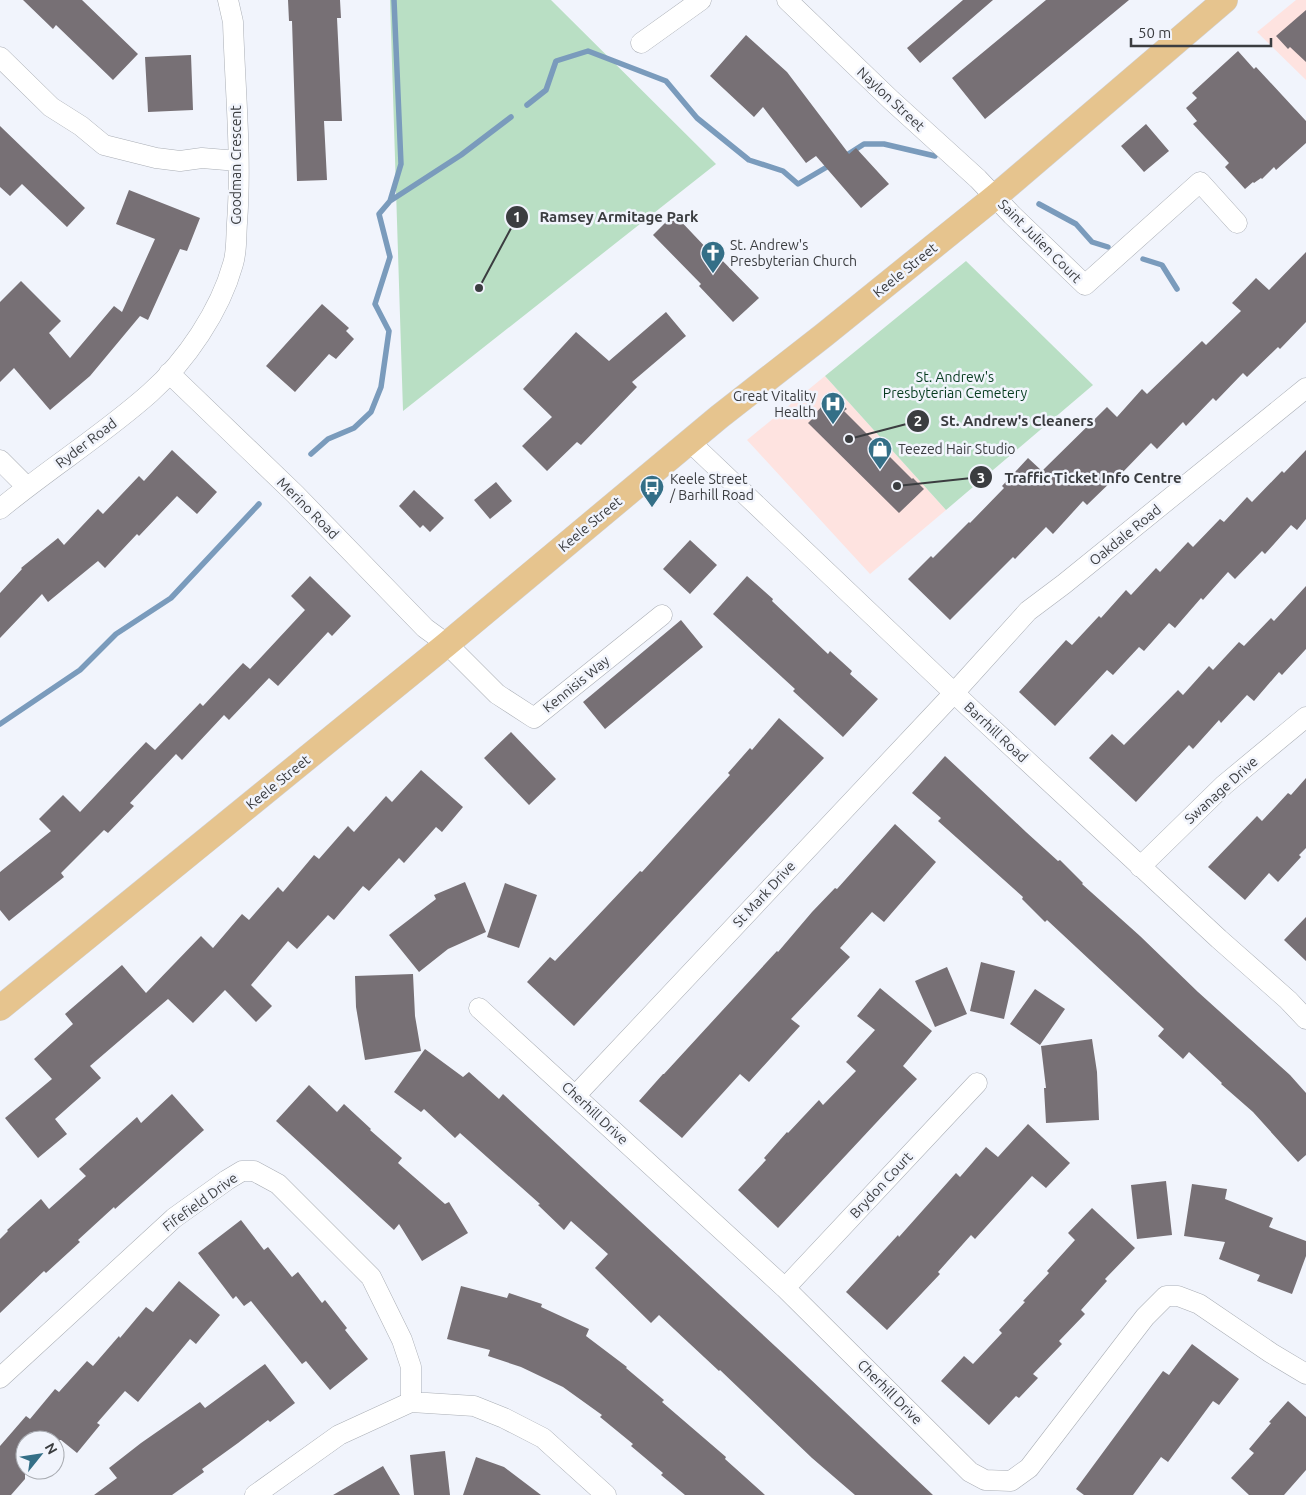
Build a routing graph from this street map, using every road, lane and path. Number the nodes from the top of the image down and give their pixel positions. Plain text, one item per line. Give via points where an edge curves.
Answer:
1 (228, 0) edge
2 (701, 0) edge
3 (787, 0) edge
4 (1225, 0) edge
5 (641, 43) dead end
6 (0, 57) edge
7 (238, 161) junction
8 (996, 196) junction
9 (1236, 223) dead end
10 (169, 372) junction
11 (1306, 388) edge
12 (689, 441) junction
13 (0, 460) edge
14 (27, 487) junction
15 (0, 509) edge
16 (662, 615) dead end
17 (447, 644) junction
18 (954, 693) junction
19 (1306, 717) edge
20 (1140, 867) junction
21 (0, 1008) edge
22 (479, 1008) dead end
23 (1306, 1019) edge
24 (977, 1082) dead end
25 (576, 1096) junction
26 (785, 1288) junction
27 (1306, 1374) edge
28 (0, 1378) edge
29 (411, 1402) junction
30 (255, 1495) edge
31 (606, 1495) edge

1 - 7 street, Goodman Crescent via 233,22
2 - 5 street
3 - 8 street, Naylon Street
4 - 8 main road, Keele Street
6 - 7 street via 51,107 104,145 172,160
7 - 10 street, Goodman Crescent via 239,202 234,263 213,313 194,343
8 - 9 street, Saint Julien Court via 1084,286 1200,182
8 - 12 main road, Keele Street
10 - 14 street, Ryder Road via 127,412
10 - 17 street, Merino Road via 295,494 425,628
11 - 18 street, Oakdale Road via 1028,611
12 - 17 main road, Keele Street
12 - 18 street, Barrhill Road
13 - 14 street
14 - 15 street, Ryder Road
16 - 17 street, Kennisis Way via 534,718 497,694
17 - 21 main road, Keele Street
18 - 20 street, Barrhill Road
18 - 25 street, St Mark Drive
19 - 20 street, Swanage Drive via 1224,785
20 - 23 street, Barrhill Road
22 - 25 street, Cherhill Drive
24 - 26 street, Brydon Court
25 - 26 street, Cherhill Drive
26 - 27 street, Cherhill Drive via 970,1472 985,1480 1011,1481 1029,1468 1145,1317 1166,1296 1178,1296 1199,1304
28 - 29 street, Fifefield Drive via 174,1218 242,1171 254,1171 278,1184 370,1277 402,1340 411,1367
29 - 30 street via 340,1435
29 - 31 street via 474,1406 504,1418 544,1438

